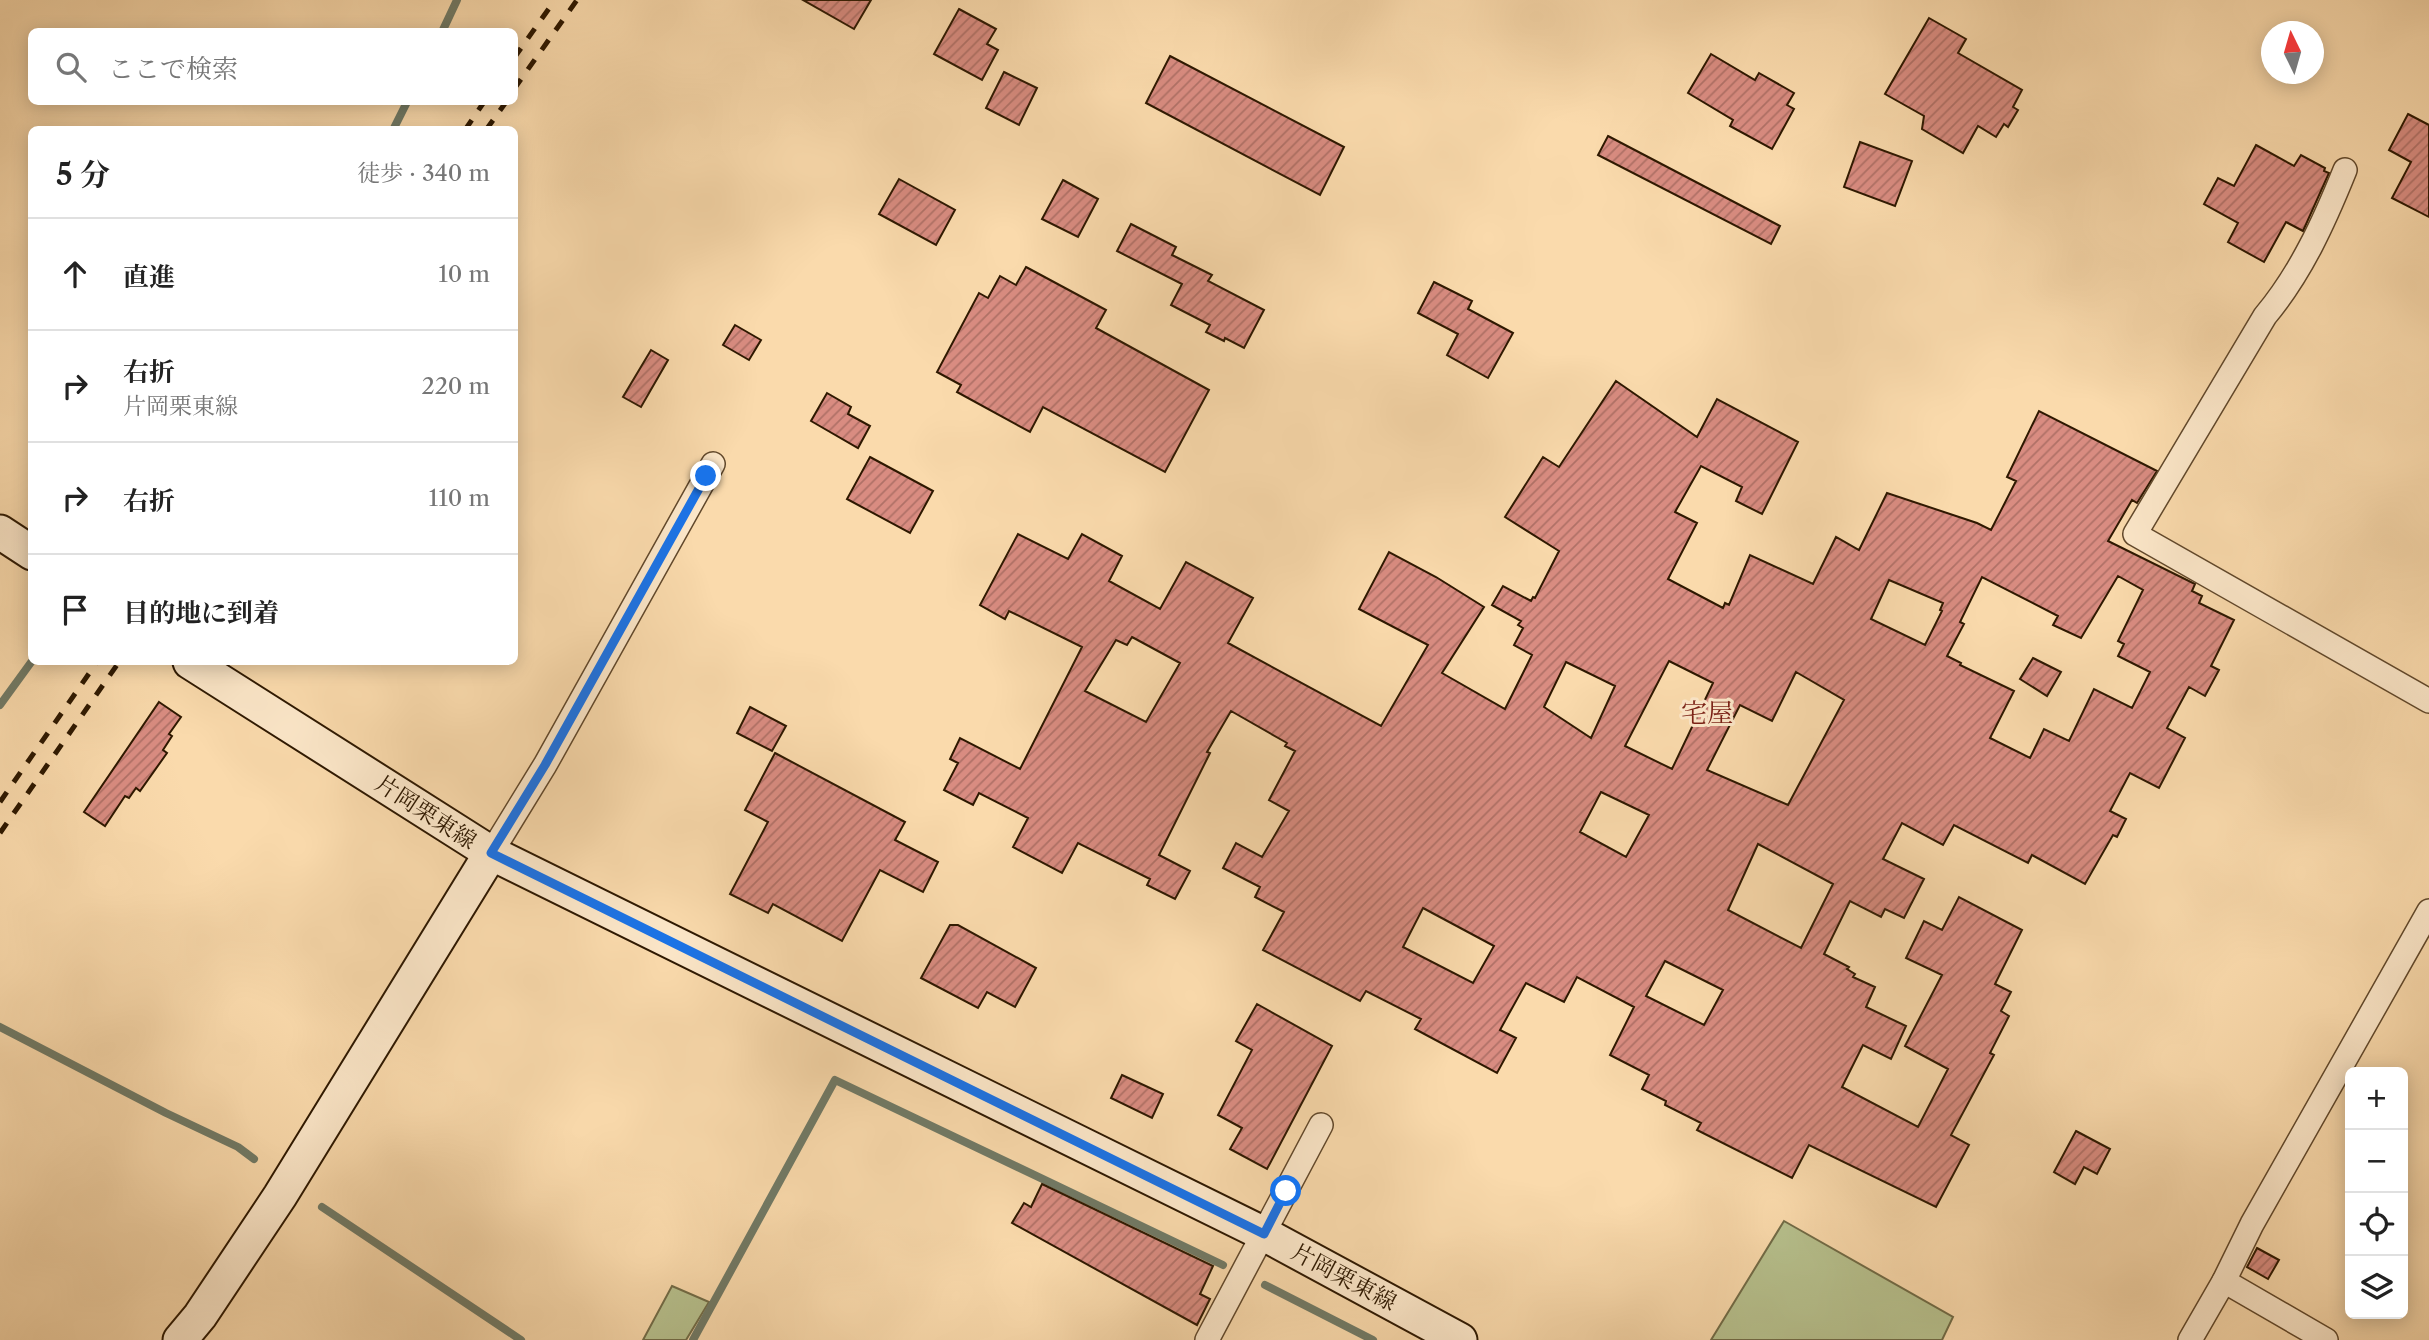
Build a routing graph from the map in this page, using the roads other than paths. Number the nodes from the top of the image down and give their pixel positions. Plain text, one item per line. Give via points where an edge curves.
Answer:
1 (2345, 170) dead end
2 (713, 464) dead end
3 (0, 532) edge
4 (28, 550) edge
5 (195, 665) edge
6 (2429, 701) edge
7 (491, 853) junction
8 (2429, 911) edge
9 (1321, 1125) dead end
10 (1264, 1234) junction
11 (2224, 1281) junction
12 (180, 1340) edge
13 (1208, 1340) edge
14 (1460, 1340) edge
15 (2190, 1340) edge
16 (2326, 1340) edge

1 - 6 street via 2287,290 2265,316 2135,534
2 - 7 street
3 - 4 main road
5 - 7 main road, 片岡栗東線
7 - 10 main road, 片岡栗東線
7 - 12 main road via 280,1196
8 - 11 street
9 - 10 street
10 - 13 street
10 - 14 main road, 片岡栗東線
11 - 15 street
11 - 16 street

